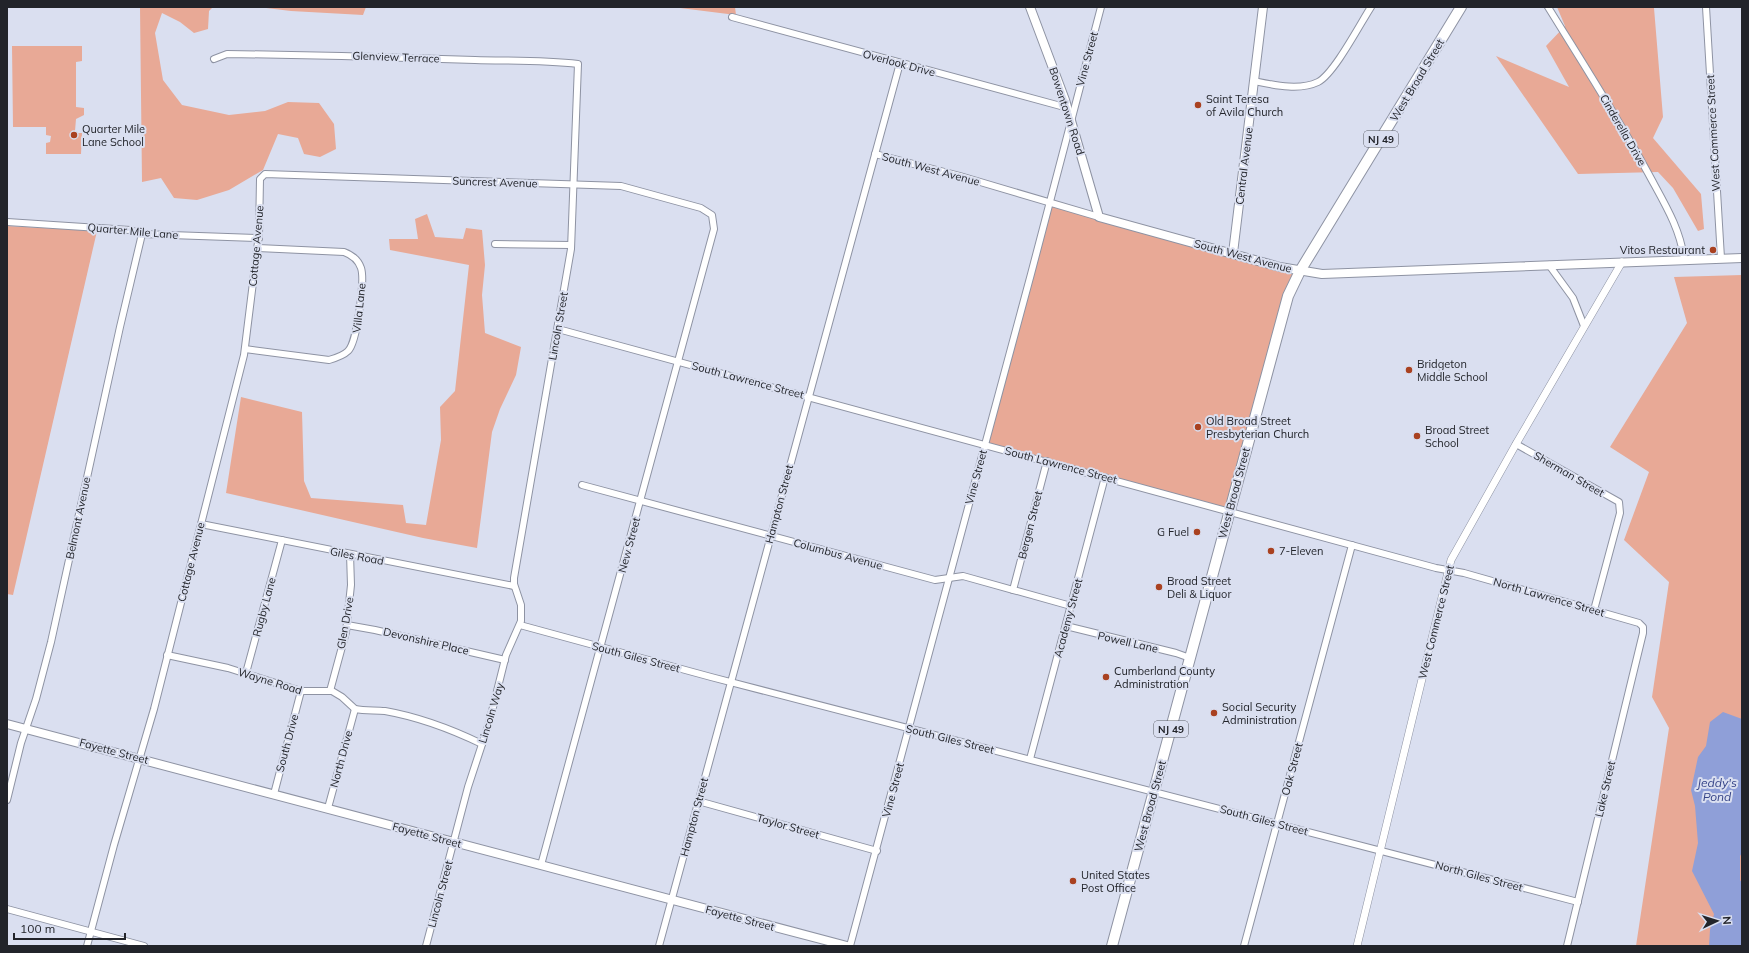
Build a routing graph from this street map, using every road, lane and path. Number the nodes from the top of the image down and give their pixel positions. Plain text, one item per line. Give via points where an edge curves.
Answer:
1 (1030, 7) edge
2 (1101, 7) edge
3 (1263, 7) edge
4 (1371, 7) edge
5 (1461, 7) edge
6 (1548, 7) edge
7 (1706, 7) edge
8 (732, 17) dead end
9 (214, 59) dead end
10 (900, 63) junction
11 (578, 64) joint
12 (1254, 82) junction
13 (1068, 108) junction
14 (1071, 120) junction
15 (875, 154) junction
16 (265, 174) joint
17 (573, 185) junction
18 (1050, 203) junction
19 (1099, 217) junction
20 (7, 222) edge
21 (714, 224) joint
22 (142, 234) junction
23 (259, 238) junction
24 (495, 244) dead end
25 (571, 245) junction
26 (258, 248) junction
27 (1233, 253) junction
28 (1721, 258) junction
29 (1742, 258) edge
30 (1684, 260) junction
31 (1622, 262) junction
32 (1549, 265) junction
33 (1300, 271) junction
34 (1584, 326) junction
35 (558, 329) junction
36 (245, 349) junction
37 (679, 361) junction
38 (808, 396) junction
39 (985, 444) junction
40 (1516, 444) junction
41 (1047, 461) junction
42 (1106, 477) junction
43 (582, 485) dead end
44 (641, 501) junction
45 (1230, 511) junction
46 (201, 524) junction
47 (771, 535) junction
48 (282, 540) junction
49 (1352, 546) junction
50 (350, 554) junction
51 (1448, 570) junction
52 (950, 577) junction
53 (514, 586) junction
54 (1013, 590) junction
55 (1071, 606) junction
56 (1594, 610) junction
57 (347, 625) junction
58 (520, 625) junction
59 (1066, 626) junction
60 (1643, 632) joint
61 (601, 647) junction
62 (168, 655) junction
63 (1190, 658) junction
64 (505, 660) junction
65 (246, 673) junction
66 (730, 682) junction
67 (330, 690) junction
68 (301, 691) junction
69 (354, 709) junction
70 (7, 724) edge
71 (26, 728) junction
72 (910, 728) junction
73 (482, 744) junction
74 (140, 758) junction
75 (1030, 759) junction
76 (1154, 791) junction
77 (274, 794) junction
78 (7, 800) edge
79 (698, 801) junction
80 (328, 808) junction
81 (1277, 823) junction
82 (454, 842) junction
83 (1380, 850) junction
84 (876, 851) junction
85 (542, 865) junction
86 (672, 900) junction
87 (1578, 902) junction
88 (7, 909) edge
89 (91, 932) junction
90 (88, 946) edge
91 (144, 946) edge
92 (426, 946) edge
93 (659, 946) edge
94 (847, 946) edge
95 (850, 946) edge
96 (1112, 946) edge
97 (1244, 946) edge
98 (1358, 946) edge
99 (1567, 946) edge

1 - 13 main road, Bowentown Road
2 - 14 street, Vine Street
3 - 12 main road, Central Avenue
4 - 12 street via 1333,68 1318,82 1294,86
5 - 33 highway, West Broad Street / NJ 49
6 - 30 street, Cinderella Drive via 1621,123 1668,208 1683,244
7 - 28 street, West Commerce Street
8 - 10 street, Overlook Drive
9 - 11 street, Glenview Terrace via 227,54 390,56
10 - 13 street, Overlook Drive
10 - 15 street, Hampton Street
11 - 17 street, Lincoln Street
12 - 27 main road, Central Avenue
13 - 14 main road, Bowentown Road
14 - 18 street, Vine Street
14 - 19 main road, Bowentown Road
15 - 18 street, South West Avenue
15 - 38 street, Hampton Street
16 - 17 street, Suncrest Avenue
16 - 23 street, Cottage Avenue via 260,180
17 - 21 street, Suncrest Avenue via 621,186 647,193 701,208 712,215
17 - 25 street, Lincoln Street
18 - 19 street, South West Avenue
18 - 39 street, Vine Street
19 - 27 main road, South West Avenue
20 - 22 street, Quarter Mile Lane via 122,229
21 - 37 street, New Street
22 - 23 street, Quarter Mile Lane
22 - 71 street, Belmont Avenue via 51,642
23 - 26 street, Cottage Avenue
24 - 25 street
25 - 35 street, Lincoln Street
26 - 36 street, Cottage Avenue
26 - 36 street, Villa Lane via 344,252 354,256 361,267 362,280 357,325 355,340 349,351 329,360
27 - 33 main road, South West Avenue
28 - 29 main road, South West Avenue
28 - 30 main road, South West Avenue
30 - 31 main road, South West Avenue
31 - 32 main road, South West Avenue
31 - 34 street, West Commerce Street
32 - 33 main road, South West Avenue via 1322,274
32 - 34 street via 1573,298
33 - 45 highway, West Broad Street / NJ 49 via 1283,312
34 - 40 street, West Commerce Street
35 - 37 street, South Lawrence Street
35 - 53 street, Lincoln Street
36 - 46 street, Cottage Avenue
37 - 38 street, South Lawrence Street
37 - 44 street, New Street
38 - 39 street, South Lawrence Street
38 - 47 street, Hampton Street
39 - 41 street, South Lawrence Street
39 - 52 street, Vine Street
40 - 51 street, West Commerce Street via 1451,560
40 - 56 street, Sherman Street via 1619,502
41 - 42 street, South Lawrence Street
41 - 54 street, Bergen Street
42 - 45 street, South Lawrence Street
42 - 55 street, Academy Street
43 - 44 street, Columbus Avenue
44 - 47 street, Columbus Avenue
44 - 61 street, New Street
45 - 49 street, South Lawrence Street
45 - 63 highway, West Broad Street / NJ 49
46 - 48 street, Giles Road
46 - 62 street, Cottage Avenue
47 - 52 street, Columbus Avenue via 935,580
47 - 66 street, Hampton Street
48 - 50 street, Giles Road
48 - 65 street, Rugby Lane
49 - 51 street, South Lawrence Street
49 - 81 street, Oak Street
50 - 53 street, Giles Road
50 - 57 street, Glen Drive via 351,585
51 - 56 street, North Lawrence Street
51 - 83 street, West Commerce Street
52 - 54 street, Columbus Avenue via 963,576
52 - 72 street, Vine Street
53 - 58 street, Lincoln Way via 521,605
54 - 55 street, Columbus Avenue
55 - 59 street, Academy Street
56 - 60 street, North Lawrence Street via 1639,623 1643,627
57 - 64 street, Devonshire Place via 397,634
57 - 67 street, Glen Drive
58 - 61 street, South Giles Street
58 - 64 street, Lincoln Way via 509,644
59 - 63 street, Powell Lane
59 - 75 street, Academy Street
60 - 87 street, Lake Street
61 - 66 street, South Giles Street
61 - 85 street, New Street
62 - 65 street, Wayne Road
62 - 74 street, Cottage Avenue
63 - 76 highway, West Broad Street / NJ 49
64 - 73 street, Lincoln Way
65 - 68 street, Wayne Road
66 - 72 street, South Giles Street
66 - 79 street, Hampton Street
67 - 68 street, Wayne Road
67 - 69 street
68 - 77 street, South Drive
69 - 73 street via 387,712 427,721
69 - 80 street, North Drive
70 - 71 main road, Fayette Street
71 - 74 main road, Fayette Street
71 - 78 street, Belmont Avenue
72 - 75 street, South Giles Street
72 - 84 street, Vine Street
73 - 82 street, Lincoln Way
74 - 77 main road, Fayette Street
74 - 89 street, Cottage Avenue
75 - 76 street, South Giles Street
76 - 81 street, South Giles Street
76 - 96 highway, West Broad Street / NJ 49
77 - 80 main road, Fayette Street
79 - 84 street, Taylor Street
79 - 86 street, Hampton Street
80 - 82 main road, Fayette Street
81 - 83 street, South Giles Street
81 - 97 street, Oak Street
82 - 85 main road, Fayette Street
82 - 92 street, Lincoln Street
83 - 87 street, North Giles Street
83 - 98 street, West Commerce Street
84 - 95 street, Vine Street
85 - 86 main road, Fayette Street
86 - 93 street, Hampton Street
86 - 94 main road, Fayette Street
87 - 99 street, Lake Street
88 - 89 street
89 - 90 street, Cottage Avenue
89 - 91 street

